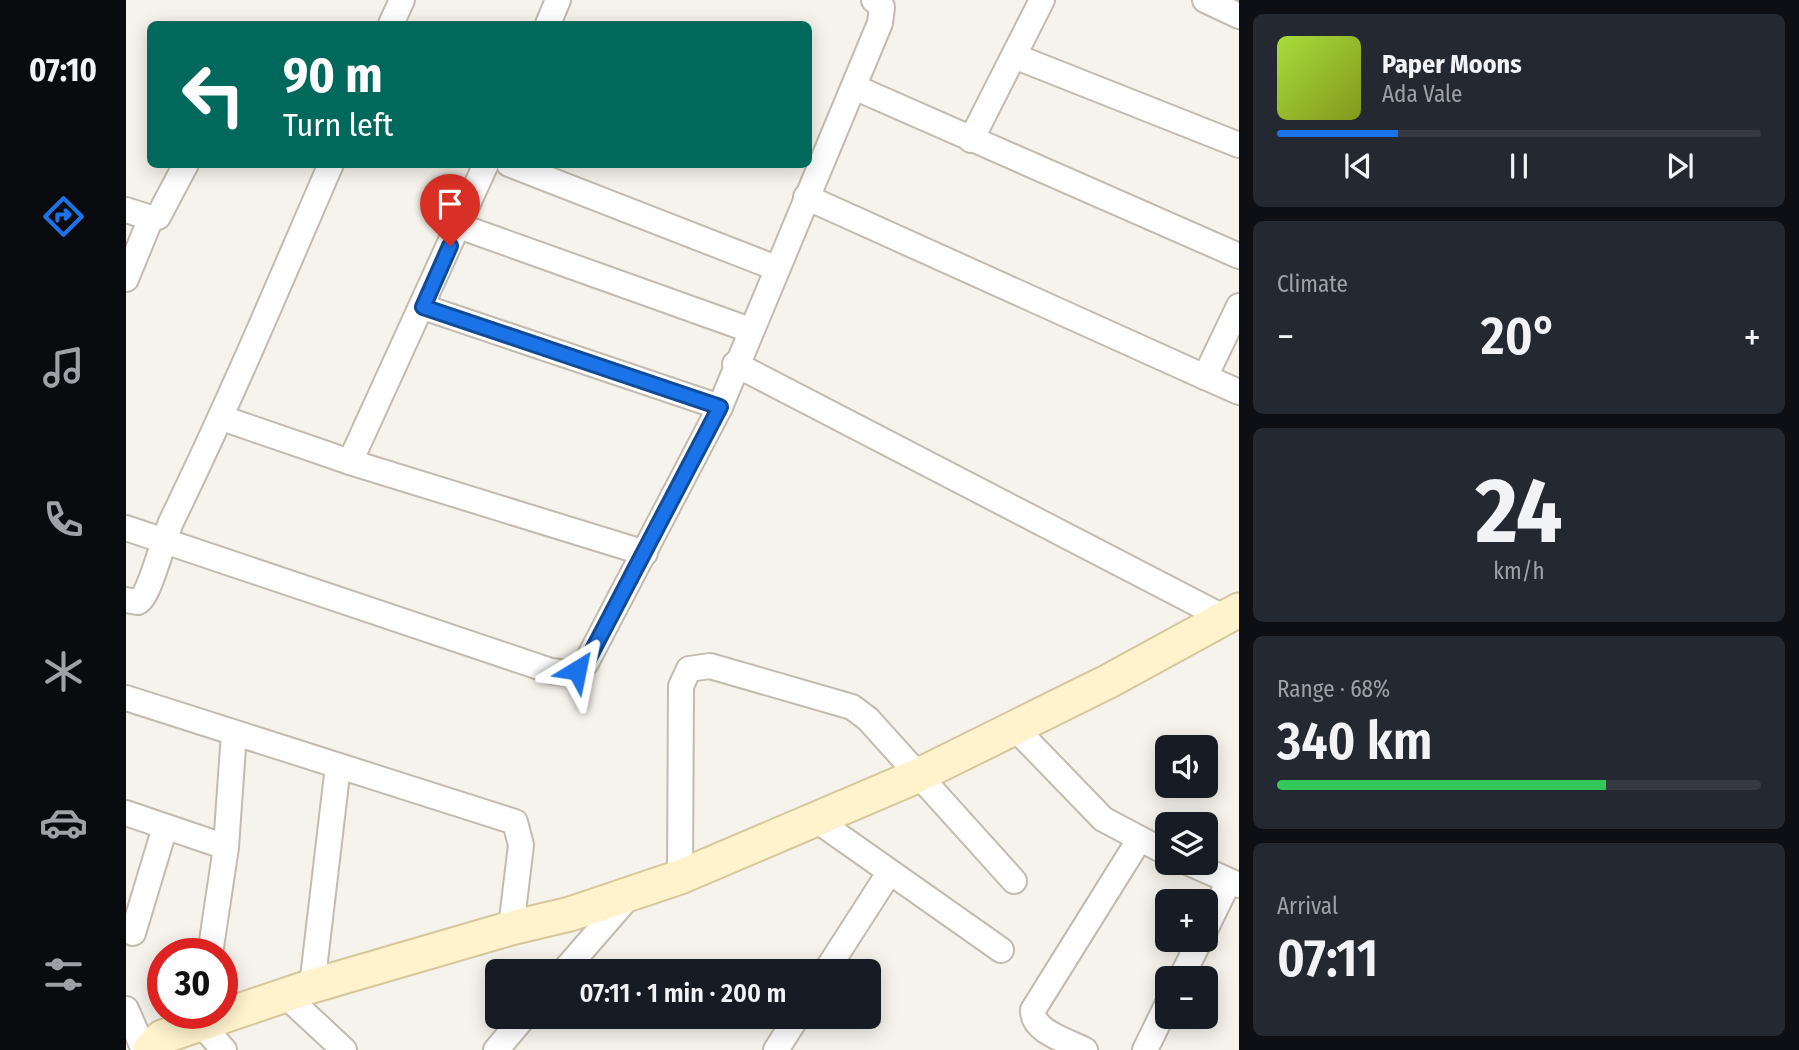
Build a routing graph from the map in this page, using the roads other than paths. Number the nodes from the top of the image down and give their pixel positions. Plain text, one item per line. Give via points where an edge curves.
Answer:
1 (402, 0) edge
2 (558, 0) edge
3 (874, 0) edge
4 (1042, 0) edge
5 (1205, 0) edge
6 (1239, 16) edge
7 (392, 21) edge
8 (549, 21) edge
9 (1014, 56) junction
10 (854, 87) junction
11 (971, 140) junction
12 (1239, 145) edge
13 (184, 168) edge
14 (329, 168) edge
15 (484, 168) edge
16 (519, 168) edge
17 (806, 197) junction
18 (126, 210) edge
19 (151, 218) junction
20 (459, 226) junction
21 (1239, 256) edge
22 (776, 268) junction
23 (126, 279) edge
24 (1239, 306) edge
25 (423, 307) junction
26 (750, 330) junction
27 (735, 364) junction
28 (1205, 377) junction
29 (1239, 393) edge
30 (720, 407) junction
31 (222, 418) junction
32 (350, 462) junction
33 (126, 528) edge
34 (162, 541) junction
35 (645, 552) junction
36 (126, 600) edge
37 (1231, 614) edge
38 (126, 698) edge
39 (1016, 729) junction
40 (233, 733) junction
41 (338, 766) junction
42 (918, 776) junction
43 (126, 813) edge
44 (815, 819) junction
45 (165, 827) junction
46 (1139, 840) junction
47 (226, 847) junction
48 (1155, 847) edge
49 (889, 873) junction
50 (1216, 875) edge
51 (680, 877) junction
52 (1014, 881) dead end
53 (1234, 883) edge
54 (630, 895) junction
55 (1218, 909) edge
56 (510, 928) junction
57 (133, 933) dead end
58 (212, 938) edge
59 (1001, 950) dead end
60 (574, 959) edge
61 (834, 959) edge
62 (299, 990) junction
63 (238, 1007) edge
64 (126, 1009) edge
65 (1155, 1028) edge
66 (178, 1029) edge
67 (208, 1029) edge
68 (516, 1029) edge
69 (789, 1029) edge
70 (504, 1047) edge
71 (144, 1050) edge
72 (150, 1050) edge
73 (224, 1050) edge
74 (344, 1050) edge
75 (776, 1050) edge
76 (1085, 1050) edge
77 (1144, 1050) edge

1 - 7 street
2 - 8 street
3 - 10 street via 883,14
4 - 9 street
5 - 6 street
9 - 11 street
9 - 12 street
10 - 11 street
10 - 17 street
11 - 21 street
13 - 19 street via 163,212
14 - 31 street
15 - 20 street
16 - 22 street
17 - 22 street
17 - 28 street
18 - 19 street
19 - 23 street
20 - 25 street
20 - 26 street
22 - 26 street
24 - 28 street
25 - 30 street
25 - 32 street
26 - 27 street
27 - 30 street
27 - 37 street
28 - 29 street
30 - 35 street
31 - 32 street
31 - 34 street
32 - 35 street
33 - 34 street
34 - 35 street via 566,673 586,663
34 - 36 street via 146,596 138,602
37 - 39 street
38 - 40 street
39 - 42 street
39 - 46 street via 1103,819
40 - 41 street
40 - 47 street
41 - 56 street via 515,822 521,845
41 - 62 street
42 - 44 street
42 - 51 street via 868,719 852,708 710,666 696,666 684,675 681,686
42 - 52 street
43 - 45 street
44 - 49 street
44 - 51 street
45 - 47 street
45 - 57 street
46 - 48 street
46 - 76 street via 1032,1010 1038,1026
47 - 58 street
49 - 59 street
49 - 61 street
50 - 53 street
51 - 54 street
53 - 55 street
54 - 56 street
54 - 60 street
56 - 62 street
62 - 63 street
62 - 74 street
64 - 71 street
65 - 77 street
66 - 72 street
67 - 73 street
68 - 70 street
69 - 75 street

